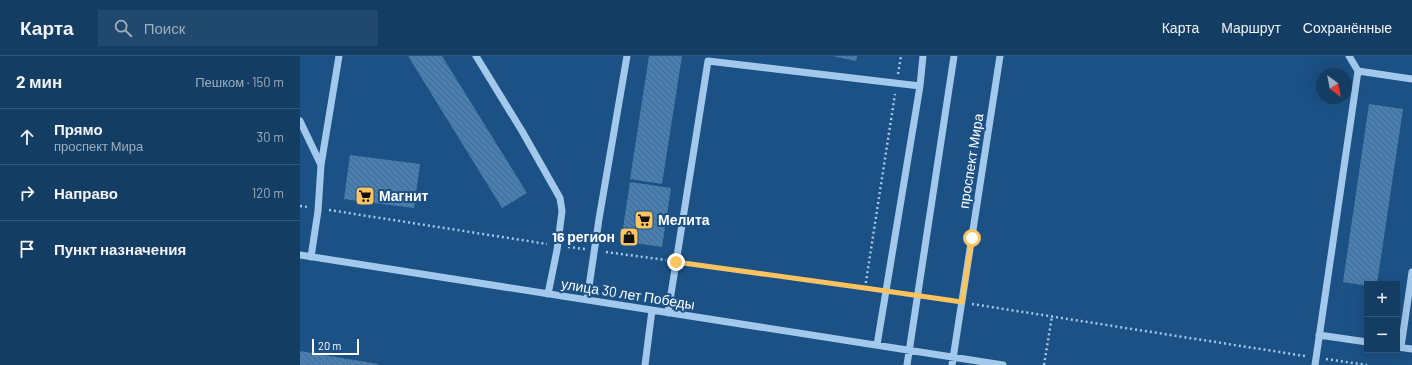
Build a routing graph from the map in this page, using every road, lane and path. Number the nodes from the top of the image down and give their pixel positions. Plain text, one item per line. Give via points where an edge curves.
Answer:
1 (339, 56) edge
2 (476, 56) edge
3 (627, 56) edge
4 (901, 56) edge
5 (923, 56) edge
6 (954, 56) edge
7 (1000, 56) edge
8 (1349, 56) edge
9 (1358, 71) junction
10 (1412, 79) edge
11 (896, 83) junction
12 (920, 86) junction
13 (300, 121) edge
14 (321, 165) junction
15 (300, 206) edge
16 (318, 209) junction
17 (557, 245) junction
18 (595, 250) junction
19 (300, 255) edge
20 (312, 257) junction
21 (676, 262) junction
22 (1412, 272) edge
23 (865, 288) junction
24 (887, 291) junction
25 (548, 294) junction
26 (918, 296) junction
27 (588, 300) junction
28 (962, 302) junction
29 (652, 310) junction
30 (668, 313) junction
31 (1052, 316) junction
32 (1319, 335) junction
33 (1400, 341) edge
34 (1364, 342) edge
35 (877, 346) junction
36 (1400, 347) edge
37 (1412, 349) edge
38 (909, 350) junction
39 (1316, 357) junction
40 (952, 361) edge
41 (645, 365) edge
42 (907, 365) edge
43 (1003, 365) edge
44 (1044, 365) edge
45 (1315, 365) edge
46 (1367, 365) edge

1 - 14 street
2 - 17 street via 560,198 562,211
3 - 18 street
4 - 11 path
5 - 12 street
6 - 26 street
7 - 28 street, проспект Мира
8 - 9 street
9 - 10 street
9 - 32 street
11 - 12 street
11 - 21 street via 708,61
11 - 23 path
12 - 24 street
13 - 14 street
14 - 16 street
15 - 16 path
16 - 17 path
16 - 20 street
17 - 18 path
17 - 25 street
18 - 21 path
18 - 27 street
19 - 20 street, улица 30 лет Победы
20 - 25 street, улица 30 лет Победы
21 - 23 path
21 - 30 street
22 - 33 street
23 - 24 path
24 - 26 path
24 - 35 street
25 - 27 street, улица 30 лет Победы
26 - 28 path
26 - 38 street
27 - 29 street, улица 30 лет Победы
28 - 31 path
28 - 40 street, проспект Мира
29 - 30 street, улица 30 лет Победы
29 - 41 street
30 - 35 street, улица 30 лет Победы
31 - 39 path
31 - 44 path
32 - 34 street
32 - 39 street
35 - 38 street, улица 30 лет Победы
36 - 37 street
38 - 40 street, улица 30 лет Победы
38 - 42 street
39 - 45 street
39 - 46 path
40 - 43 street, улица 30 лет Победы

